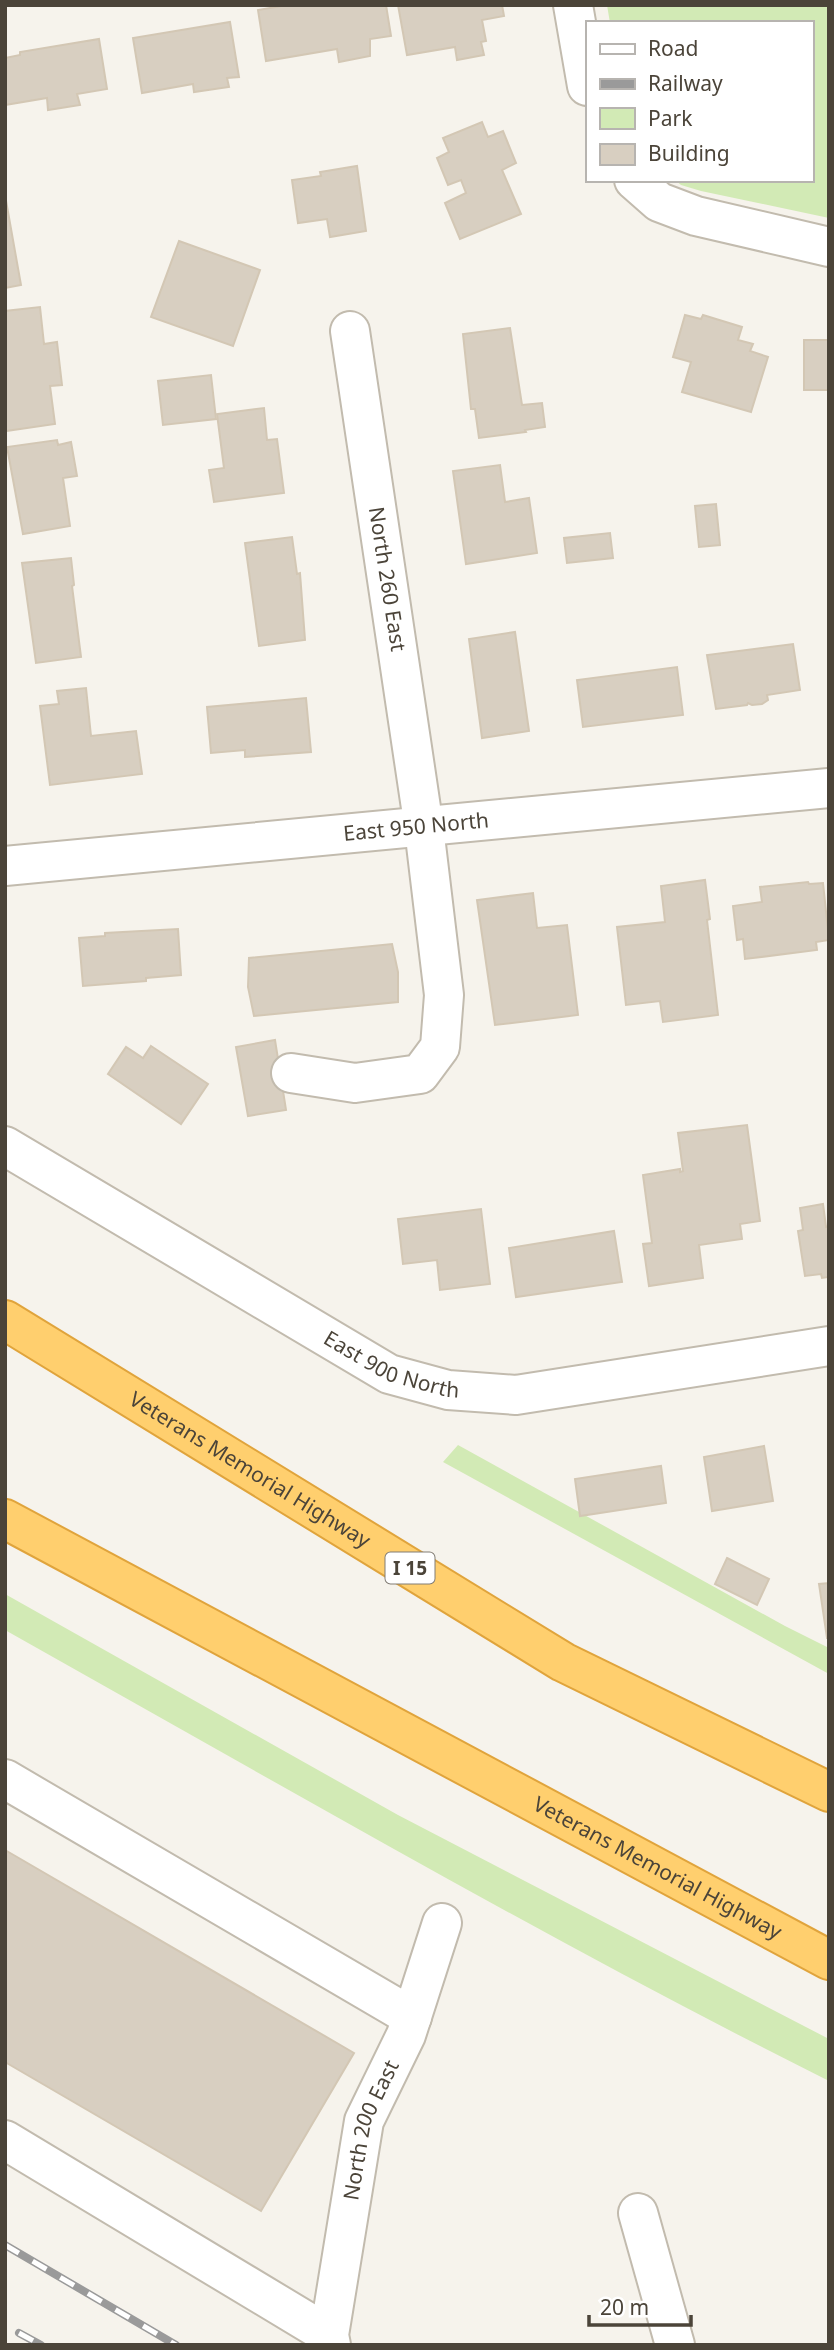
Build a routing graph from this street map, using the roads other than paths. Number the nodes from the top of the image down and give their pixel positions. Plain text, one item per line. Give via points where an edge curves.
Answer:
1 (573, 5) edge
2 (586, 80) edge
3 (636, 182) edge
4 (829, 247) edge
5 (350, 331) dead end
6 (829, 788) edge
7 (424, 828) junction
8 (5, 866) edge
9 (291, 1073) dead end
10 (5, 1146) edge
11 (5, 1320) edge
12 (829, 1346) edge
13 (5, 1520) edge
14 (5, 1779) edge
15 (829, 1792) edge
16 (442, 1923) dead end
17 (829, 1960) edge
18 (412, 2017) junction
19 (5, 2140) edge
20 (638, 2213) dead end
21 (330, 2340) edge
22 (676, 2345) edge

1 - 2 street
3 - 4 street via 659,202 696,216
5 - 7 street, North 260 East
6 - 7 street, East 950 North
7 - 8 street, East 950 North
7 - 9 street, North 260 East via 444,995 440,1047 420,1074 355,1083
10 - 12 street, East 900 North via 389,1374 448,1390 516,1395
11 - 15 highway, Veterans Memorial Highway / I 15 via 563,1662
13 - 17 highway, Veterans Memorial Highway
14 - 18 street
16 - 18 street, North 200 East
18 - 21 street, North 200 East via 364,2120
19 - 21 street
20 - 22 street

